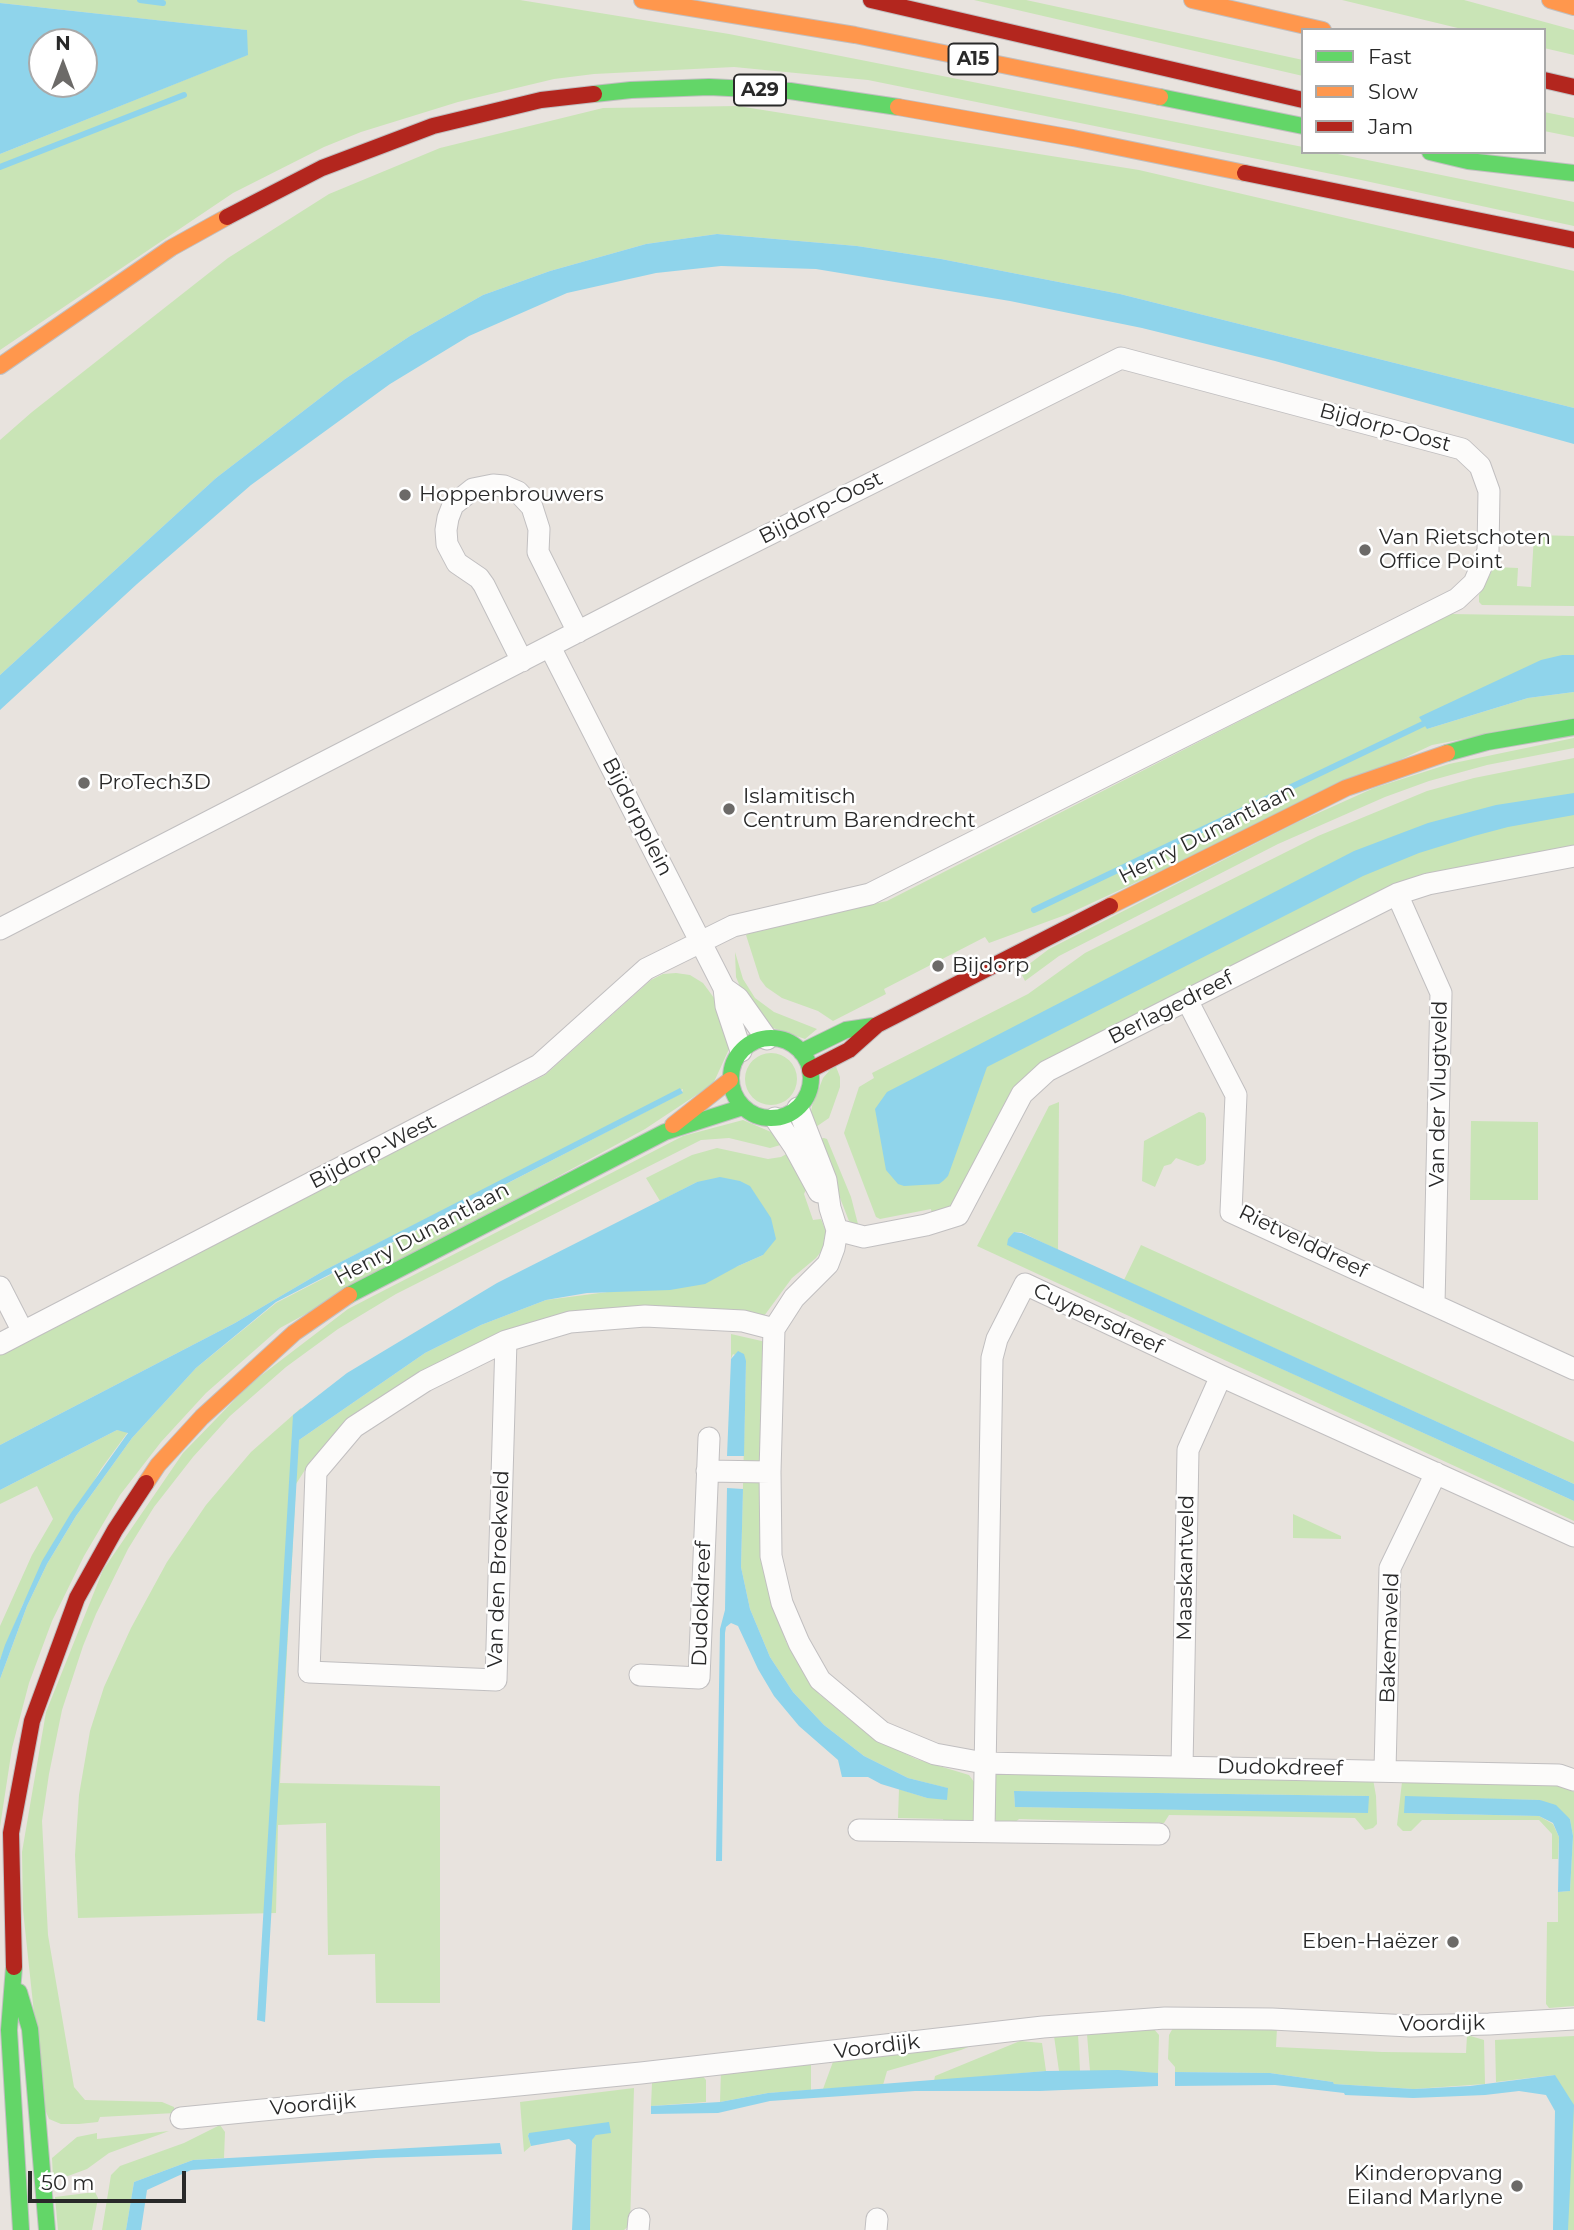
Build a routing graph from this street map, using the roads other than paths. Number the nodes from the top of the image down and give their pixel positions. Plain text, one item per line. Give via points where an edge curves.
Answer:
1 (642, 0) edge
2 (871, 0) edge
3 (1192, 0) edge
4 (1550, 0) edge
5 (1574, 7) edge
6 (1313, 28) edge
7 (1546, 80) edge
8 (1574, 87) edge
9 (1301, 100) edge
10 (1301, 126) edge
11 (1438, 154) edge
12 (1536, 154) edge
13 (1574, 163) edge
14 (1574, 173) edge
15 (1574, 240) edge
16 (0, 366) edge
17 (578, 632) junction
18 (550, 647) junction
19 (522, 661) junction
20 (1574, 727) edge
21 (1574, 856) edge
22 (1397, 894) junction
23 (0, 929) edge
24 (702, 942) junction
25 (724, 988) junction
26 (1187, 1000) junction
27 (877, 1025) junction
28 (767, 1039) junction
29 (741, 1051) junction
30 (801, 1052) junction
31 (810, 1070) junction
32 (730, 1080) junction
33 (743, 1107) junction
34 (798, 1108) junction
35 (775, 1118) junction
36 (665, 1132) junction
37 (830, 1208) junction
38 (837, 1230) junction
39 (0, 1287) edge
40 (1434, 1304) junction
41 (774, 1329) junction
42 (23, 1332) junction
43 (506, 1341) junction
44 (0, 1344) edge
45 (1574, 1369) edge
46 (1221, 1376) junction
47 (709, 1438) dead end
48 (707, 1471) junction
49 (770, 1472) junction
50 (1436, 1473) junction
51 (1574, 1536) edge
52 (640, 1675) dead end
53 (984, 1763) junction
54 (1182, 1767) junction
55 (1385, 1770) junction
56 (1574, 1780) edge
57 (859, 1829) dead end
58 (984, 1831) junction
59 (1159, 1835) dead end
60 (14, 1976) junction
61 (1574, 2019) edge
62 (181, 2118) dead end
63 (7, 2132) edge
64 (40, 2140) junction
65 (8, 2157) edge
66 (21, 2230) edge
67 (47, 2230) edge

1 - 10 main road, A15 via 855,35
2 - 9 main road, A15
3 - 6 main road
4 - 5 main road
7 - 8 main road
11 - 14 main road
12 - 13 main road
15 - 16 main road, A29 via 1073,138 880,104 790,91 631,90 541,100 433,126 322,168 171,248
17 - 18 street, Bijdorp-Oost
17 - 19 street via 538,552 539,528 532,507 504,486 473,489 453,505 447,544 457,563 484,585
17 - 24 street, Bijdorp-Oost via 1121,358 1462,449 1480,466 1489,491 1488,551 1474,583 1457,599 870,894 733,926
18 - 19 street
18 - 24 street, Bijdorpplein
19 - 23 street
20 - 27 main road, Henry Dunantlaan via 1488,742 1346,788
21 - 22 street, Berlagedreef
22 - 26 street, Berlagedreef
22 - 40 street, Van der Vlugtveld via 1441,993
24 - 25 street, Bijdorpplein
24 - 42 street, Bijdorp-West via 646,969 539,1065
25 - 28 street, Bijdorpplein
25 - 29 street, Bijdorpplein
26 - 38 street, Berlagedreef via 1047,1071 1022,1094 958,1215 864,1237
26 - 40 street, Rietvelddreef via 1236,1095 1231,1212
27 - 30 main road, Henry Dunantlaan via 846,1030
27 - 31 main road, Henry Dunantlaan via 849,1050
28 - 29 main road
28 - 30 main road via 789,1042
29 - 32 main road
30 - 31 main road
31 - 34 main road via 809,1090
32 - 33 main road
32 - 36 main road
33 - 35 main road via 763,1118
33 - 36 main road
34 - 35 main road
34 - 37 street via 825,1180
35 - 37 street
36 - 60 main road, Henry Dunantlaan via 359,1288 249,1372 158,1465 77,1598 32,1721 11,1833
37 - 38 street
38 - 41 street via 828,1264 794,1298
39 - 42 street
40 - 45 street, Rietvelddreef
41 - 43 street, Van den Broekveld via 743,1321 645,1315 570,1322
41 - 49 street, Dudokdreef
42 - 44 street, Bijdorp-West
43 - 43 street, Van den Broekveld via 496,1680 309,1672 316,1472 354,1427 425,1381
46 - 50 street, Cuypersdreef
46 - 53 street, Cuypersdreef via 1026,1284 992,1358
46 - 54 street, Maaskantveld via 1188,1450
47 - 48 street, Dudokdreef
48 - 49 street
48 - 52 street, Dudokdreef via 699,1678
49 - 53 street, Dudokdreef via 771,1556 782,1603 820,1680 882,1732 935,1754
50 - 51 street, Cuypersdreef
50 - 55 street, Bakemaveld via 1390,1568
53 - 54 street, Dudokdreef
53 - 58 street
54 - 55 street, Dudokdreef
55 - 56 street, Dudokdreef via 1559,1775
57 - 58 street
58 - 59 street
60 - 63 main road
60 - 64 main road via 30,2029
61 - 62 street, Voordijk via 1410,2026 1165,2018
63 - 64 street
63 - 65 main road
64 - 65 street
64 - 67 main road
65 - 66 main road

